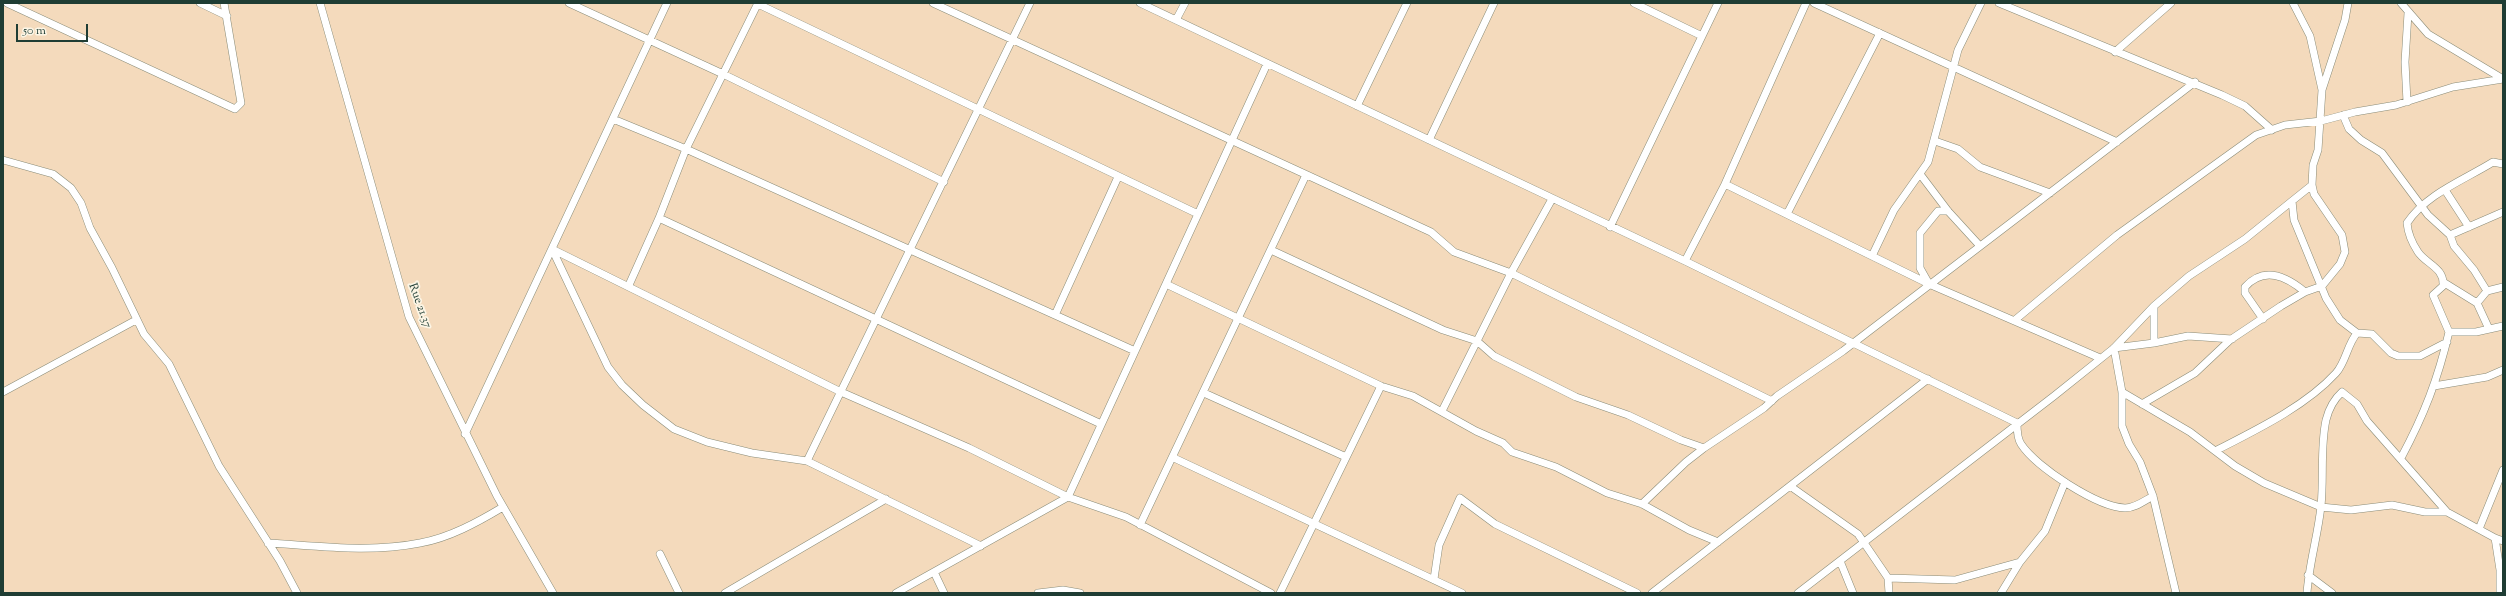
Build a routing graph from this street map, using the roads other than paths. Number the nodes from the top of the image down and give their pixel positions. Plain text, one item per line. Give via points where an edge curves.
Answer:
1 (7, 3) edge
2 (200, 3) edge
3 (224, 3) edge
4 (320, 3) edge
5 (569, 3) edge
6 (667, 3) edge
7 (758, 3) edge
8 (933, 3) edge
9 (1030, 3) edge
10 (1140, 3) edge
11 (1185, 3) edge
12 (1407, 3) edge
13 (1494, 3) edge
14 (1634, 3) edge
15 (1718, 3) edge
16 (1806, 3) edge
17 (1814, 3) edge
18 (1981, 3) edge
19 (1999, 3) edge
20 (2171, 3) edge
21 (2293, 3) edge
22 (2348, 3) edge
23 (2401, 3) edge
24 (2408, 13) junction
25 (227, 16) junction
26 (1176, 20) junction
27 (1880, 33) junction
28 (1702, 36) junction
29 (650, 40) junction
30 (1013, 40) junction
31 (2115, 52) junction
32 (1267, 64) junction
33 (1953, 67) junction
34 (723, 74) junction
35 (2503, 79) edge
36 (2195, 82) junction
37 (2322, 90) junction
38 (2407, 102) junction
39 (1357, 106) junction
40 (979, 109) junction
41 (2342, 115) junction
42 (613, 119) junction
43 (2321, 121) junction
44 (2272, 130) junction
45 (1232, 140) junction
46 (1429, 140) junction
47 (1935, 141) junction
48 (2117, 142) junction
49 (686, 149) junction
50 (3, 160) edge
51 (2503, 164) edge
52 (1920, 174) junction
53 (1306, 175) junction
54 (1118, 177) junction
55 (944, 182) junction
56 (1725, 184) junction
57 (2312, 185) junction
58 (2445, 190) junction
59 (2050, 193) junction
60 (1552, 199) junction
61 (2292, 201) junction
62 (2422, 204) junction
63 (1948, 211) junction
64 (2503, 212) edge
65 (1198, 214) junction
66 (1787, 214) junction
67 (659, 218) junction
68 (1610, 227) junction
69 (2469, 227) junction
70 (2450, 235) junction
71 (1980, 246) junction
72 (552, 249) junction
73 (910, 250) junction
74 (1271, 250) junction
75 (1872, 256) junction
76 (1685, 261) junction
77 (1511, 273) junction
78 (2443, 282) junction
79 (1166, 284) junction
80 (1930, 284) junction
81 (629, 285) junction
82 (2322, 286) junction
83 (2503, 287) edge
84 (2487, 291) junction
85 (2305, 292) junction
86 (2477, 303) junction
87 (2154, 306) junction
88 (1056, 315) junction
89 (1239, 319) junction
90 (2263, 319) junction
91 (136, 320) junction
92 (877, 320) junction
93 (2015, 320) junction
94 (2503, 326) edge
95 (2489, 329) junction
96 (2449, 332) junction
97 (2357, 333) junction
98 (2232, 339) junction
99 (1477, 341) junction
100 (2447, 342) junction
101 (2154, 343) junction
102 (1853, 344) junction
103 (2114, 348) junction
104 (1135, 351) junction
105 (2100, 358) junction
106 (2503, 370) edge
107 (1928, 379) junction
108 (1381, 386) junction
109 (2434, 386) junction
110 (3, 392) edge
111 (841, 392) junction
112 (2122, 392) junction
113 (1204, 393) junction
114 (1772, 401) junction
115 (2142, 404) junction
116 (1442, 411) junction
117 (2017, 423) junction
118 (1101, 424) junction
119 (466, 434) junction
120 (1704, 448) junction
121 (2216, 450) junction
122 (1346, 457) junction
123 (1174, 458) junction
124 (2401, 458) junction
125 (807, 461) junction
126 (2503, 470) edge
127 (2065, 482) junction
128 (1790, 486) junction
129 (2153, 496) junction
130 (1068, 497) junction
131 (886, 499) junction
132 (1642, 504) junction
133 (503, 507) junction
134 (2321, 507) junction
135 (2447, 512) junction
136 (1314, 523) junction
137 (1140, 525) junction
138 (2479, 529) junction
139 (2495, 538) junction
140 (2503, 541) edge
141 (1718, 542) junction
142 (1865, 543) junction
143 (268, 544) junction
144 (981, 546) junction
145 (660, 554) dead end
146 (1840, 561) junction
147 (2020, 562) junction
148 (934, 572) junction
149 (2308, 575) junction
150 (1888, 578) junction
151 (1434, 579) junction
152 (297, 593) edge
153 (553, 593) edge
154 (679, 593) edge
155 (725, 593) edge
156 (896, 593) edge
157 (944, 593) edge
158 (1038, 593) edge
159 (1080, 593) edge
160 (1272, 593) edge
161 (1280, 593) edge
162 (1462, 593) edge
163 (1637, 593) edge
164 (1652, 593) edge
165 (1798, 593) edge
166 (1853, 593) edge
167 (1889, 593) edge
168 (2001, 593) edge
169 (2176, 593) edge
170 (2307, 593) edge
171 (2332, 593) edge
172 (2500, 593) edge

1 - 25 street via 235,109 241,104
2 - 25 street
3 - 25 street
4 - 119 street, Rue 21.37 via 409,317
5 - 29 street
6 - 29 street
7 - 34 street
7 - 40 street
8 - 30 street
9 - 30 street
10 - 26 street
11 - 26 street
12 - 39 street
13 - 46 street
14 - 28 street
15 - 28 street
16 - 56 street
17 - 27 street
18 - 33 street via 1958,50
19 - 31 street
20 - 31 street
21 - 37 street via 2310,36
22 - 37 street
23 - 24 street
24 - 35 street via 2423,30 2443,45
24 - 38 street
26 - 32 street
27 - 33 street
27 - 66 street
28 - 68 street
29 - 34 street
29 - 42 street
30 - 40 street
30 - 45 street
31 - 36 street
32 - 39 street
32 - 45 street
33 - 47 street
33 - 48 street
34 - 49 street
34 - 55 street
35 - 38 street via 2453,87
36 - 44 street via 2245,106
36 - 48 street
37 - 43 street
38 - 41 street
39 - 46 street
40 - 54 street
40 - 55 street
41 - 43 street
41 - 62 street via 2349,129 2382,153
42 - 49 street
42 - 72 street
43 - 44 street via 2285,125
43 - 57 street
44 - 93 street via 2256,135 2205,170 2170,199 2118,235
45 - 53 street
45 - 65 street
46 - 60 street
47 - 52 street via 1928,162
47 - 59 street via 1958,149 1980,167
48 - 59 street
49 - 67 street
49 - 73 street
50 - 91 street via 53,174 71,188 81,203 90,228
51 - 58 street via 2493,162
52 - 63 street
52 - 75 street via 1894,210
53 - 74 street
53 - 77 street via 1431,232 1454,252
54 - 65 street
54 - 88 street
55 - 73 street
56 - 66 street
56 - 76 street
57 - 61 street
57 - 82 street via 2314,194 2342,235 2345,252 2335,273
58 - 62 street
58 - 69 street
59 - 71 street
60 - 68 street
60 - 77 street
61 - 82 street via 2294,220
61 - 87 street via 2245,239 2189,276
62 - 70 street via 2428,216
62 - 78 street via 2407,223 2408,234 2418,252 2438,270
63 - 71 street
63 - 80 street via 1938,211 1920,233 1920,268
64 - 69 street
65 - 79 street
66 - 75 street
67 - 81 street
67 - 92 street
68 - 76 street
69 - 70 street
70 - 84 street via 2454,246
71 - 80 street
72 - 81 street
72 - 119 street
72 - 125 street via 608,367 643,405 674,429 706,442 752,453
73 - 88 street
73 - 92 street
74 - 89 street
74 - 99 street via 1443,330
75 - 80 street
76 - 102 street
77 - 99 street
77 - 114 street
78 - 86 street
78 - 96 street via 2442,288 2433,295
79 - 89 street
79 - 104 street
80 - 93 street
80 - 102 street
81 - 111 street
82 - 85 street
82 - 97 street via 2340,320
83 - 84 street
84 - 86 street
85 - 90 street
85 - 90 street via 2288,279 2270,274 2250,281 2245,287 2245,293
86 - 95 street
87 - 101 street
87 - 103 street
88 - 104 street
89 - 108 street
89 - 113 street
90 - 98 street
91 - 110 street
91 - 143 street via 169,364 219,466
92 - 111 street
92 - 118 street
93 - 105 street via 2048,337
94 - 95 street
95 - 96 street via 2476,332
96 - 100 street
97 - 100 street via 2372,334 2391,353 2408,358 2430,352
97 - 121 street via 2352,338 2339,368 2318,390 2255,430
98 - 101 street via 2188,336
98 - 115 street via 2195,373
99 - 116 street
99 - 120 street via 1494,356 1576,398 1628,415
100 - 109 street
101 - 103 street
102 - 107 street
102 - 114 street
103 - 105 street
103 - 112 street
104 - 118 street
105 - 117 street
106 - 109 street via 2487,377
107 - 117 street
107 - 128 street
108 - 116 street via 1413,396
108 - 122 street
109 - 124 street via 2423,415
111 - 125 street
111 - 130 street via 968,448
112 - 115 street
112 - 129 street via 2125,435 2140,462
113 - 122 street
113 - 123 street
114 - 120 street
115 - 121 street
116 - 132 street via 1503,443 1512,452 1556,467 1606,493
117 - 127 street via 2022,445 2039,463
117 - 142 street
118 - 130 street
119 - 133 street, Rue 21.37
120 - 132 street
121 - 134 street via 2235,466 2264,483
122 - 136 street
123 - 136 street
123 - 137 street
124 - 134 street via 2367,421 2357,404 2342,392 2333,401 2326,420
124 - 135 street
125 - 131 street
126 - 138 street
127 - 129 street via 2101,501 2125,508 2135,507
127 - 147 street via 2045,531
128 - 141 street
128 - 142 street via 1847,524
129 - 169 street
130 - 137 street via 1126,517
130 - 144 street
131 - 144 street
131 - 155 street
132 - 141 street via 1689,530
133 - 143 street via 474,524 421,543 368,549
133 - 153 street, Rue 21.37
134 - 135 street via 2350,510 2392,505 2425,512
134 - 149 street
135 - 138 street
136 - 151 street
136 - 161 street
137 - 160 street
138 - 139 street
139 - 140 street
139 - 172 street via 2500,570
141 - 164 street
142 - 146 street
142 - 150 street
143 - 152 street
144 - 148 street
145 - 154 street
146 - 165 street
146 - 166 street
147 - 150 street via 1955,580
147 - 168 street
148 - 156 street
148 - 157 street
149 - 170 street
149 - 171 street
150 - 167 street
151 - 162 street
151 - 163 street via 1440,545 1460,498 1495,524
158 - 159 street via 1062,590

